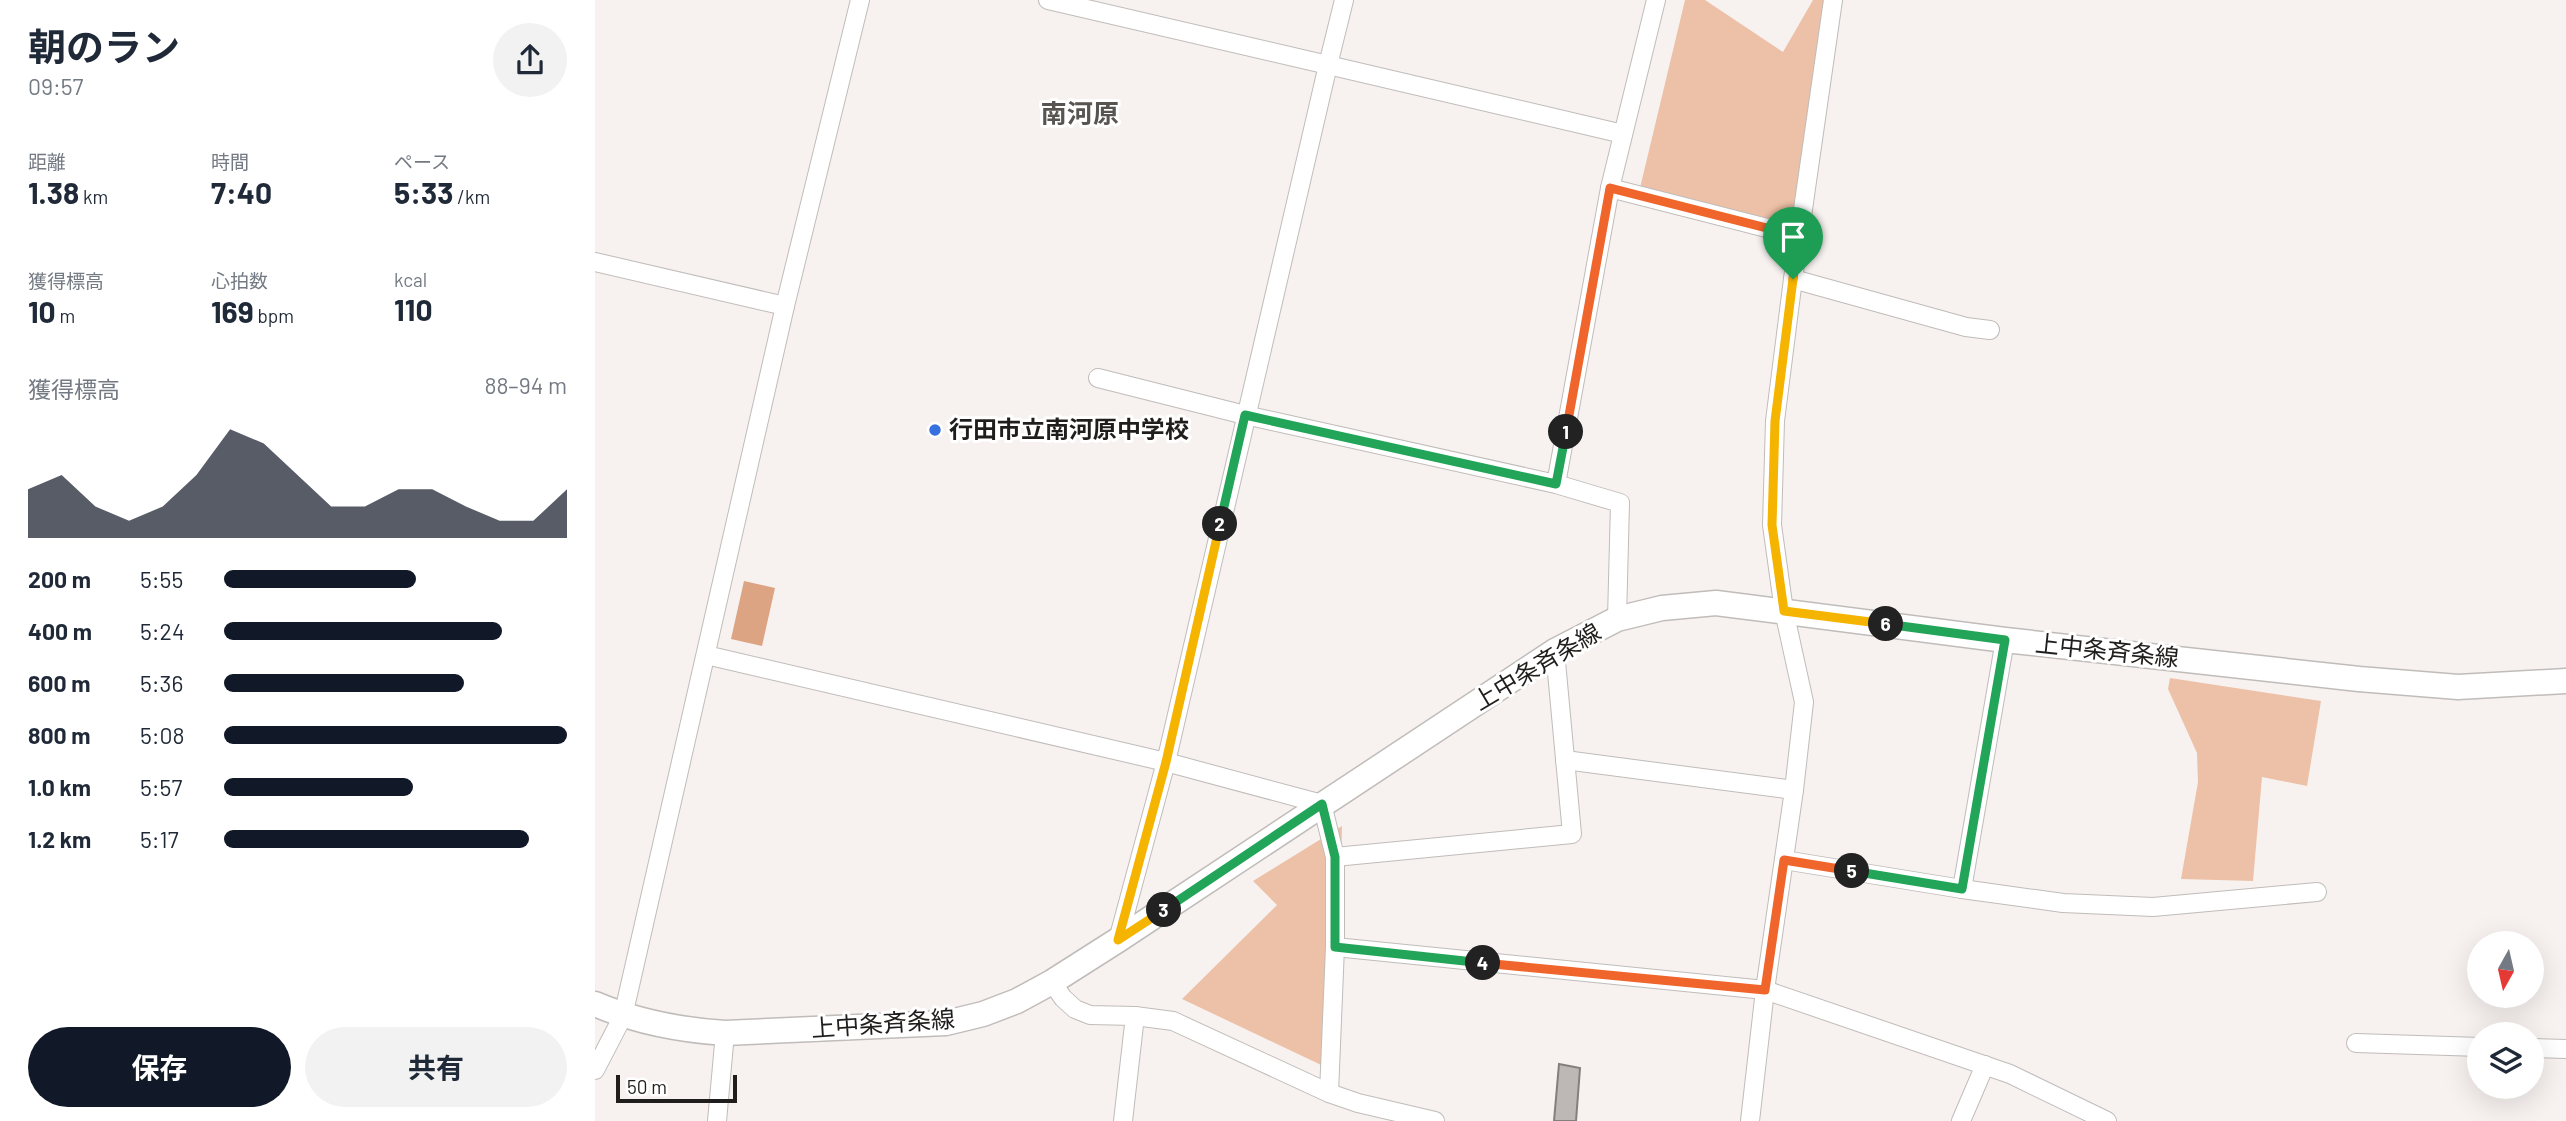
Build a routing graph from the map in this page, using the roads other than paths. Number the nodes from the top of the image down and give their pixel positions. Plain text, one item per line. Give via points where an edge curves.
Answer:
1 (860, 0) edge
2 (1048, 0) edge
3 (1344, 0) edge
4 (1655, 0) edge
5 (1833, 0) edge
6 (1328, 65) junction
7 (1623, 134) junction
8 (1610, 188) junction
9 (1798, 236) junction
10 (595, 262) edge
11 (1793, 279) junction
12 (785, 306) junction
13 (1990, 330) dead end
14 (1098, 378) dead end
15 (1245, 415) junction
16 (1556, 484) junction
17 (1784, 611) junction
18 (1617, 619) junction
19 (2005, 640) junction
20 (1555, 651) junction
21 (706, 655) junction
22 (2566, 681) edge
23 (1565, 760) junction
24 (1166, 762) junction
25 (1794, 790) junction
26 (1322, 804) junction
27 (1335, 857) junction
28 (1784, 860) junction
29 (1962, 889) junction
30 (2318, 892) dead end
31 (1118, 940) junction
32 (1335, 947) junction
33 (1052, 982) junction
34 (1765, 990) junction
35 (595, 1004) edge
36 (623, 1016) junction
37 (1135, 1016) junction
38 (725, 1033) junction
39 (2356, 1043) dead end
40 (2467, 1047) edge
41 (2544, 1048) edge
42 (2566, 1049) edge
43 (1985, 1065) junction
44 (595, 1070) edge
45 (1329, 1093) junction
46 (717, 1121) edge
47 (1123, 1121) edge
48 (1435, 1121) edge
49 (1750, 1121) edge
50 (1961, 1121) edge
51 (2107, 1121) edge

1 - 12 street
2 - 6 street
3 - 6 street
4 - 7 street
5 - 9 street
6 - 7 street
6 - 15 street
7 - 8 street
8 - 9 street
8 - 16 street
9 - 11 street
10 - 12 street
11 - 13 street
11 - 17 street via 1775,421 1772,525
12 - 21 street
14 - 15 street
15 - 16 street
15 - 24 street
16 - 18 street via 1620,503
17 - 18 main road, 上中条斉条線 via 1716,603 1662,608
17 - 19 main road, 上中条斉条線
17 - 25 street via 1804,702
18 - 20 main road, 上中条斉条線
19 - 22 main road, 上中条斉条線 via 2458,687
19 - 29 street
20 - 23 street
20 - 26 main road, 上中条斉条線
21 - 24 street
21 - 36 street
23 - 25 street
23 - 27 street via 1572,834
24 - 26 street
24 - 31 street
25 - 28 street
26 - 27 street
26 - 31 main road, 上中条斉条線
27 - 32 street
28 - 29 street
28 - 34 street
29 - 30 street via 2063,903 2154,907
31 - 33 main road, 上中条斉条線
32 - 34 street
32 - 45 street
33 - 37 street via 1075,1009 1090,1015
33 - 38 main road, 上中条斉条線 via 1017,1001 946,1023
34 - 43 street
34 - 49 street
35 - 36 main road, 上中条斉条線
36 - 38 main road, 上中条斉条線 via 689,1031
36 - 44 street
37 - 45 street via 1173,1021
37 - 47 street
38 - 46 street
39 - 40 street
41 - 42 street
43 - 50 street
43 - 51 street
45 - 48 street

